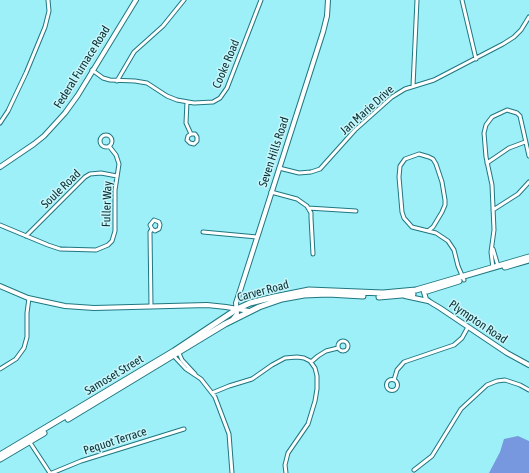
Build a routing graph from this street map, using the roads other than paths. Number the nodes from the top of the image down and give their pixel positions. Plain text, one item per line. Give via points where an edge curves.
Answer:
1 (48, 0) edge
2 (184, 0) edge
3 (261, 0) edge
4 (328, 0) edge
5 (417, 0) edge
6 (462, 0) edge
7 (133, 1) edge
8 (529, 17) edge
9 (476, 58) junction
10 (92, 70) junction
11 (117, 81) junction
12 (413, 86) junction
13 (187, 102) junction
14 (0, 123) edge
15 (190, 134) dead end
16 (525, 142) junction
17 (109, 146) dead end
18 (529, 156) edge
19 (487, 163) junction
20 (0, 167) edge
21 (280, 168) junction
22 (117, 176) junction
23 (529, 182) edge
24 (272, 192) junction
25 (493, 200) junction
26 (500, 205) junction
27 (308, 208) junction
28 (493, 210) junction
29 (356, 211) dead end
30 (0, 225) edge
31 (152, 229) dead end
32 (428, 231) junction
33 (203, 232) dead end
34 (26, 236) junction
35 (257, 237) junction
36 (313, 254) dead end
37 (529, 256) edge
38 (529, 260) edge
39 (496, 267) junction
40 (463, 278) junction
41 (0, 286) edge
42 (424, 290) junction
43 (404, 296) junction
44 (29, 298) junction
45 (430, 302) junction
46 (151, 306) junction
47 (237, 309) junction
48 (249, 311) junction
49 (233, 319) junction
50 (468, 327) junction
51 (338, 348) dead end
52 (178, 351) junction
53 (172, 355) junction
54 (311, 362) junction
55 (529, 365) edge
56 (0, 369) edge
57 (197, 376) junction
58 (394, 380) dead end
59 (529, 390) edge
60 (212, 393) junction
61 (184, 429) dead end
62 (29, 440) junction
63 (0, 455) edge
64 (0, 460) edge
65 (414, 470) dead end
66 (51, 473) edge
67 (232, 473) edge
68 (286, 473) edge

1 - 14 street via 49,16 14,98
2 - 11 street via 163,26 134,52
3 - 13 street, Cooke Road via 223,94 211,103
4 - 21 street, Seven Hills Road via 323,32
5 - 12 street
6 - 9 street
7 - 10 street, Federal Furnace Road
8 - 9 street, Jan Marie Drive via 525,26 514,37
9 - 12 street, Jan Marie Drive via 434,80
10 - 11 street, Cooke Road via 103,78
10 - 20 street, Federal Furnace Road via 78,95 55,125 34,144
11 - 13 street, Cooke Road via 143,82 168,96
12 - 21 street, Jan Marie Drive via 392,97 376,110 320,169 299,173
13 - 15 street via 185,120
16 - 18 street
16 - 19 street via 508,148
16 - 19 street via 517,112 507,110 498,113 484,129
17 - 22 street, Fuller Way via 118,160
19 - 25 street
21 - 24 street, Seven Hills Road
22 - 34 street, Soule Road via 101,173 85,177
22 - 34 street, Fuller Way via 114,235 105,247 96,250 60,249
23 - 26 street via 518,194
24 - 27 street via 297,199
24 - 35 street, Seven Hills Road
25 - 26 street
25 - 28 street
26 - 28 street
27 - 29 street
27 - 36 street via 312,218
28 - 39 street via 492,247
30 - 34 street, Fuller Way
31 - 46 street
32 - 32 street via 442,212 445,205 444,195 440,175 433,160 419,154 406,159 400,166 402,212 412,227
32 - 40 street via 448,240
33 - 35 street
35 - 47 street, Seven Hills Road via 236,303
37 - 39 highway, Carver Road
38 - 40 highway, Carver Road
39 - 40 highway, Carver Road
40 - 42 highway, Carver Road
41 - 44 street, Carver Road
42 - 43 highway, Carver Road
42 - 45 street, Plympton Road via 426,299
42 - 47 highway, Carver Road via 383,293 305,291 259,300
43 - 45 street
43 - 48 highway, Carver Road via 304,295 275,301
44 - 46 street, Carver Road via 78,307
44 - 56 street via 24,348 16,359
45 - 50 street, Plympton Road
46 - 47 street, Carver Road via 207,305
47 - 48 street
47 - 49 street, Seven Hills Road
47 - 52 highway, Samoset Street
48 - 49 highway, Carver Road
49 - 52 highway, Samoset Street
50 - 55 street, Plympton Road
50 - 58 street via 462,338 454,345 404,362 397,370
51 - 54 street via 326,351
52 - 53 highway, Samoset Street
52 - 57 street via 182,360
53 - 57 street
53 - 62 highway, Samoset Street
54 - 60 street via 300,357 285,358 252,379
54 - 68 street via 316,376 315,401 308,424 288,453
57 - 60 street
59 - 65 street via 505,380 488,385 461,409 432,456
60 - 67 street via 228,430
61 - 66 street, Pequot Terrace
62 - 63 highway, Samoset Street
62 - 64 highway, Samoset Street
62 - 66 street

